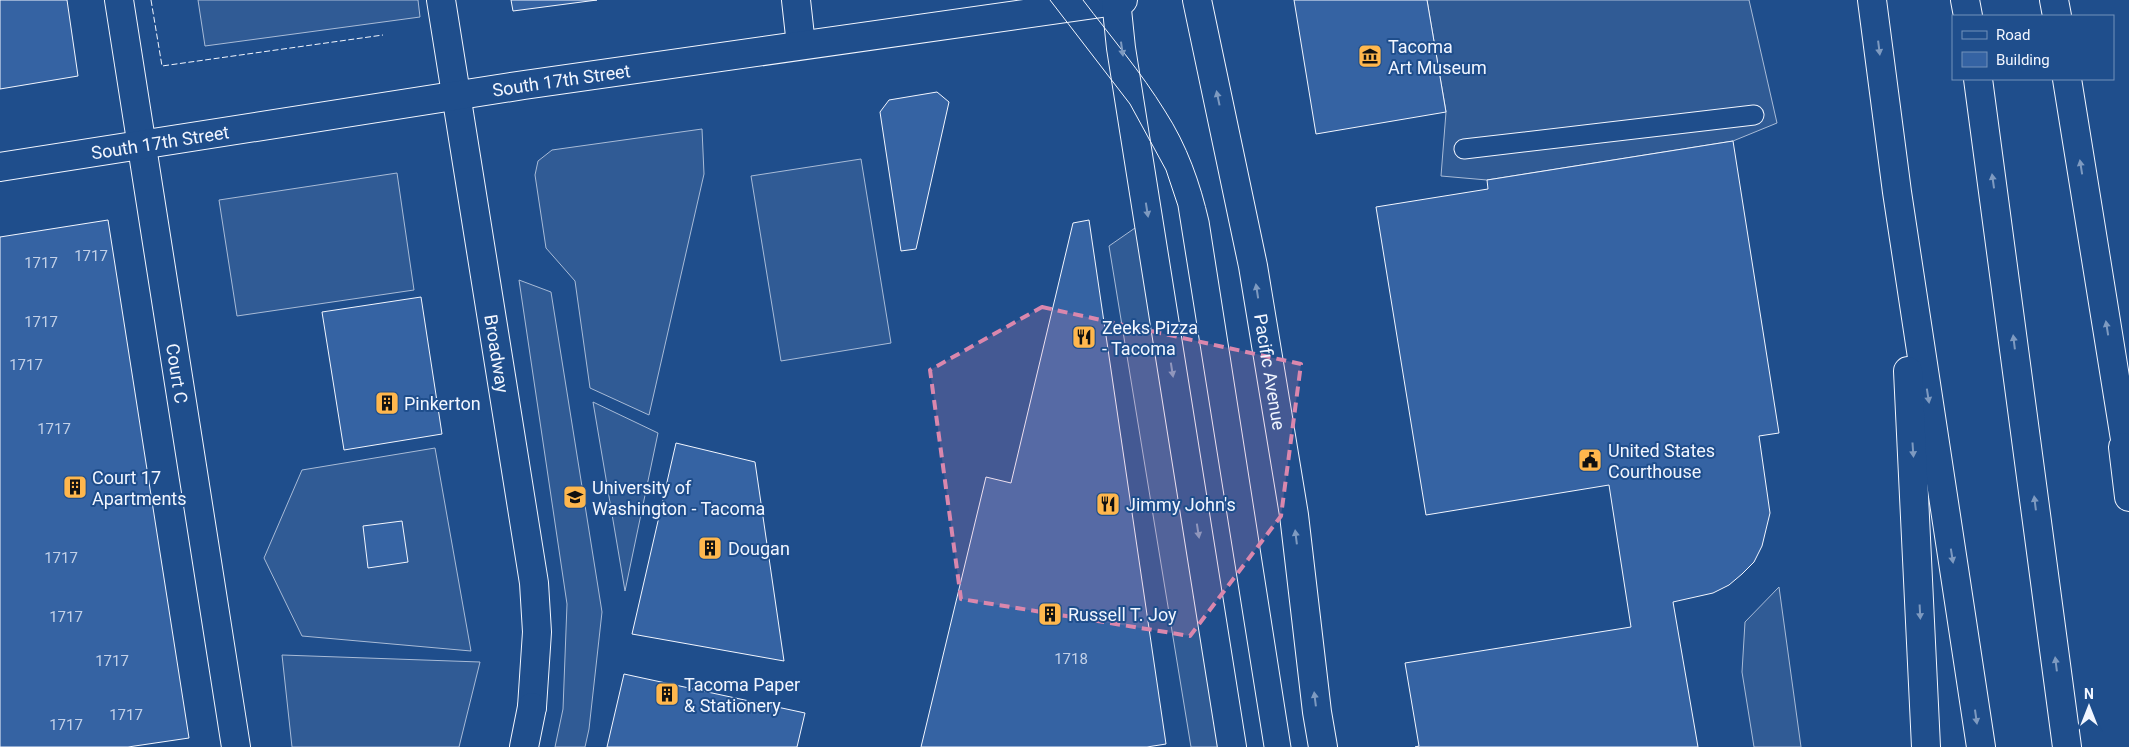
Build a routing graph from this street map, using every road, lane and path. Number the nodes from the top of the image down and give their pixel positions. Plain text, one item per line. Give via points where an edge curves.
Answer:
1 (119, 0) edge
2 (442, 0) edge
3 (796, 0) edge
4 (1118, 0) edge
5 (1197, 0) edge
6 (1872, 0) edge
7 (1965, 0) edge
8 (2054, 0) edge
9 (1968, 15) edge
10 (2057, 15) edge
11 (801, 45) junction
12 (1978, 80) edge
13 (2067, 80) edge
14 (456, 95) junction
15 (1754, 115) dead end
16 (141, 146) junction
17 (1464, 149) dead end
18 (0, 167) edge
19 (1896, 192) junction
20 (2114, 376) junction
21 (2129, 464) edge
22 (2129, 497) edge
23 (236, 747) edge
24 (524, 747) edge
25 (1232, 747) edge
26 (1323, 747) edge
27 (1926, 747) edge
28 (1981, 747) edge
29 (2067, 747) edge

1 - 16 main road, Court C
2 - 14 main road, Broadway
3 - 11 main road
4 - 11 main road, South 17th Street
4 -> 25 main road via 1121,48
26 -> 5 main road, Pacific Avenue via 1294,515 1255,276
6 -> 19 main road
7 - 9 main road
8 - 10 main road
11 - 14 main road, South 17th Street
29 -> 12 main road
20 -> 13 main road
14 - 16 main road, South 17th Street
14 - 24 main road, Broadway via 534,583 537,632 532,707
15 - 17 lane
16 - 18 main road, South 17th Street
16 - 23 main road, Court C
19 -> 27 main road via 1915,479
19 -> 28 main road
20 - 21 main road
20 - 22 main road

